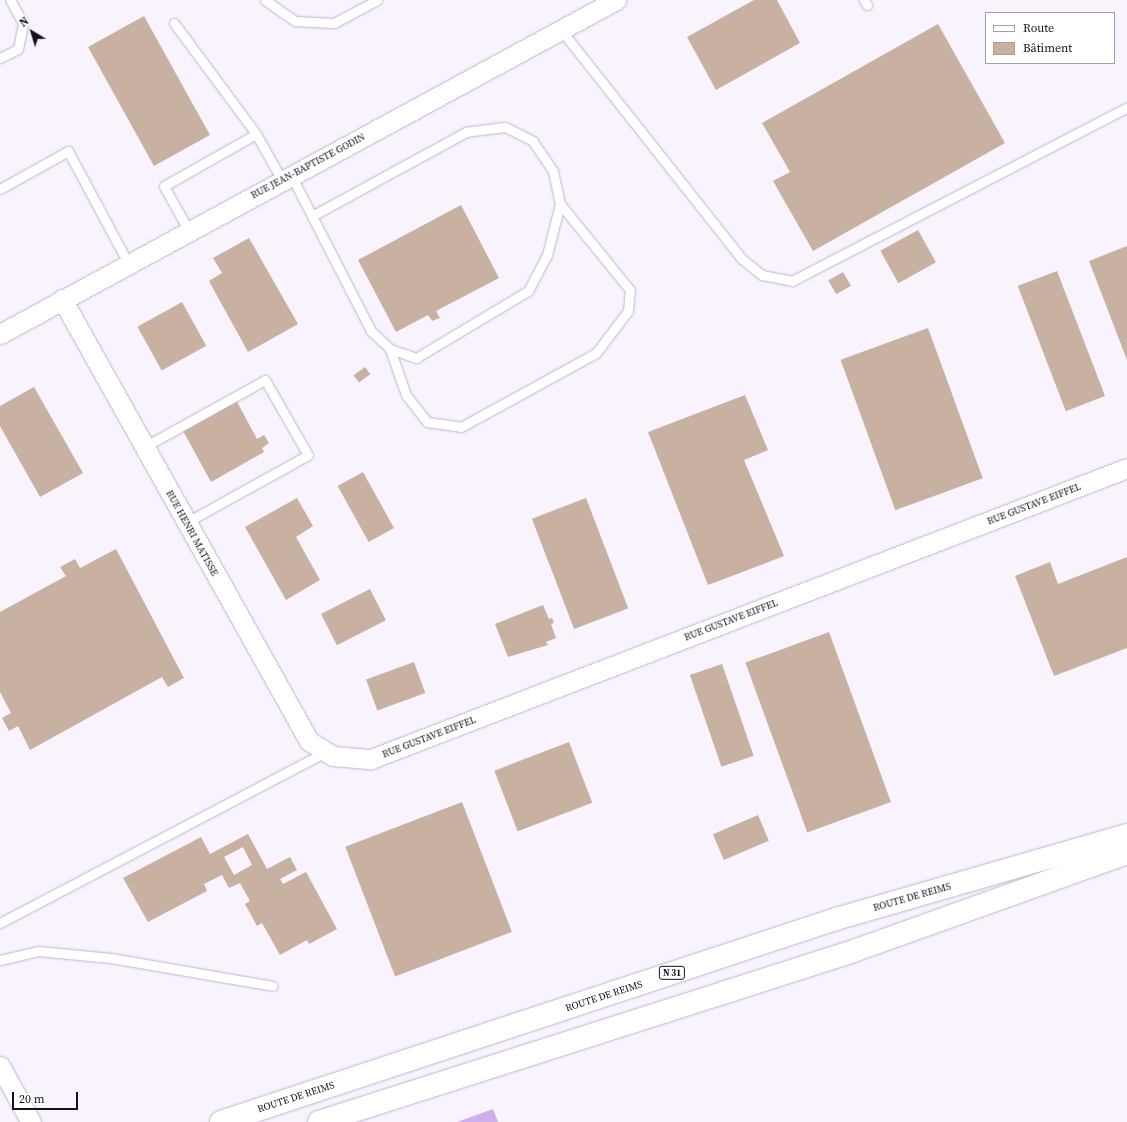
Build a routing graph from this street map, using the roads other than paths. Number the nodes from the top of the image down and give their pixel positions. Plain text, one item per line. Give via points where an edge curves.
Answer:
1 (10, 0) edge
2 (265, 0) edge
3 (377, 0) edge
4 (616, 0) edge
5 (174, 23) dead end
6 (561, 30) junction
7 (0, 58) edge
8 (1127, 107) edge
9 (256, 134) junction
10 (287, 178) junction
11 (0, 189) edge
12 (560, 204) junction
13 (312, 216) junction
14 (189, 231) junction
15 (128, 263) junction
16 (62, 299) junction
17 (0, 334) edge
18 (390, 349) junction
19 (144, 446) junction
20 (1127, 468) edge
21 (187, 522) junction
22 (329, 754) junction
23 (1127, 835) edge
24 (1127, 853) edge
25 (0, 923) edge
26 (0, 960) edge
27 (273, 986) dead end
28 (0, 1066) edge
29 (31, 1122) edge
30 (221, 1122) edge
31 (319, 1122) edge

1 - 7 lane via 23,23 18,49
2 - 3 lane via 295,21 334,23
4 - 6 street, RUE JEAN-BAPTISTE GODIN
5 - 9 lane
6 - 8 lane via 742,259 762,275 792,281
6 - 10 street, RUE JEAN-BAPTISTE GODIN
9 - 10 lane
9 - 14 lane via 164,186
10 - 13 lane
10 - 14 street, RUE JEAN-BAPTISTE GODIN
11 - 15 lane via 68,151
12 - 13 lane via 553,171 532,141 505,127 466,132
12 - 18 lane via 547,255 528,291 416,358
12 - 18 lane via 630,290 628,311 596,353 460,427 427,422 406,395
13 - 18 lane via 371,331
14 - 15 street, RUE JEAN-BAPTISTE GODIN
15 - 16 street, RUE JEAN-BAPTISTE GODIN
16 - 17 street, RUE JEAN-BAPTISTE GODIN
16 - 19 street, RUE HENRI MATISSE
19 - 21 street, RUE HENRI MATISSE
19 - 21 lane via 265,380 308,455
20 - 22 street, RUE GUSTAVE EIFFEL via 371,759
21 - 22 street, RUE HENRI MATISSE via 309,741
22 - 25 lane
23 - 30 main road, ROUTE DE REIMS / N 31 via 836,919
24 - 31 main road via 848,953
26 - 27 lane via 38,951 96,956
28 - 29 street

